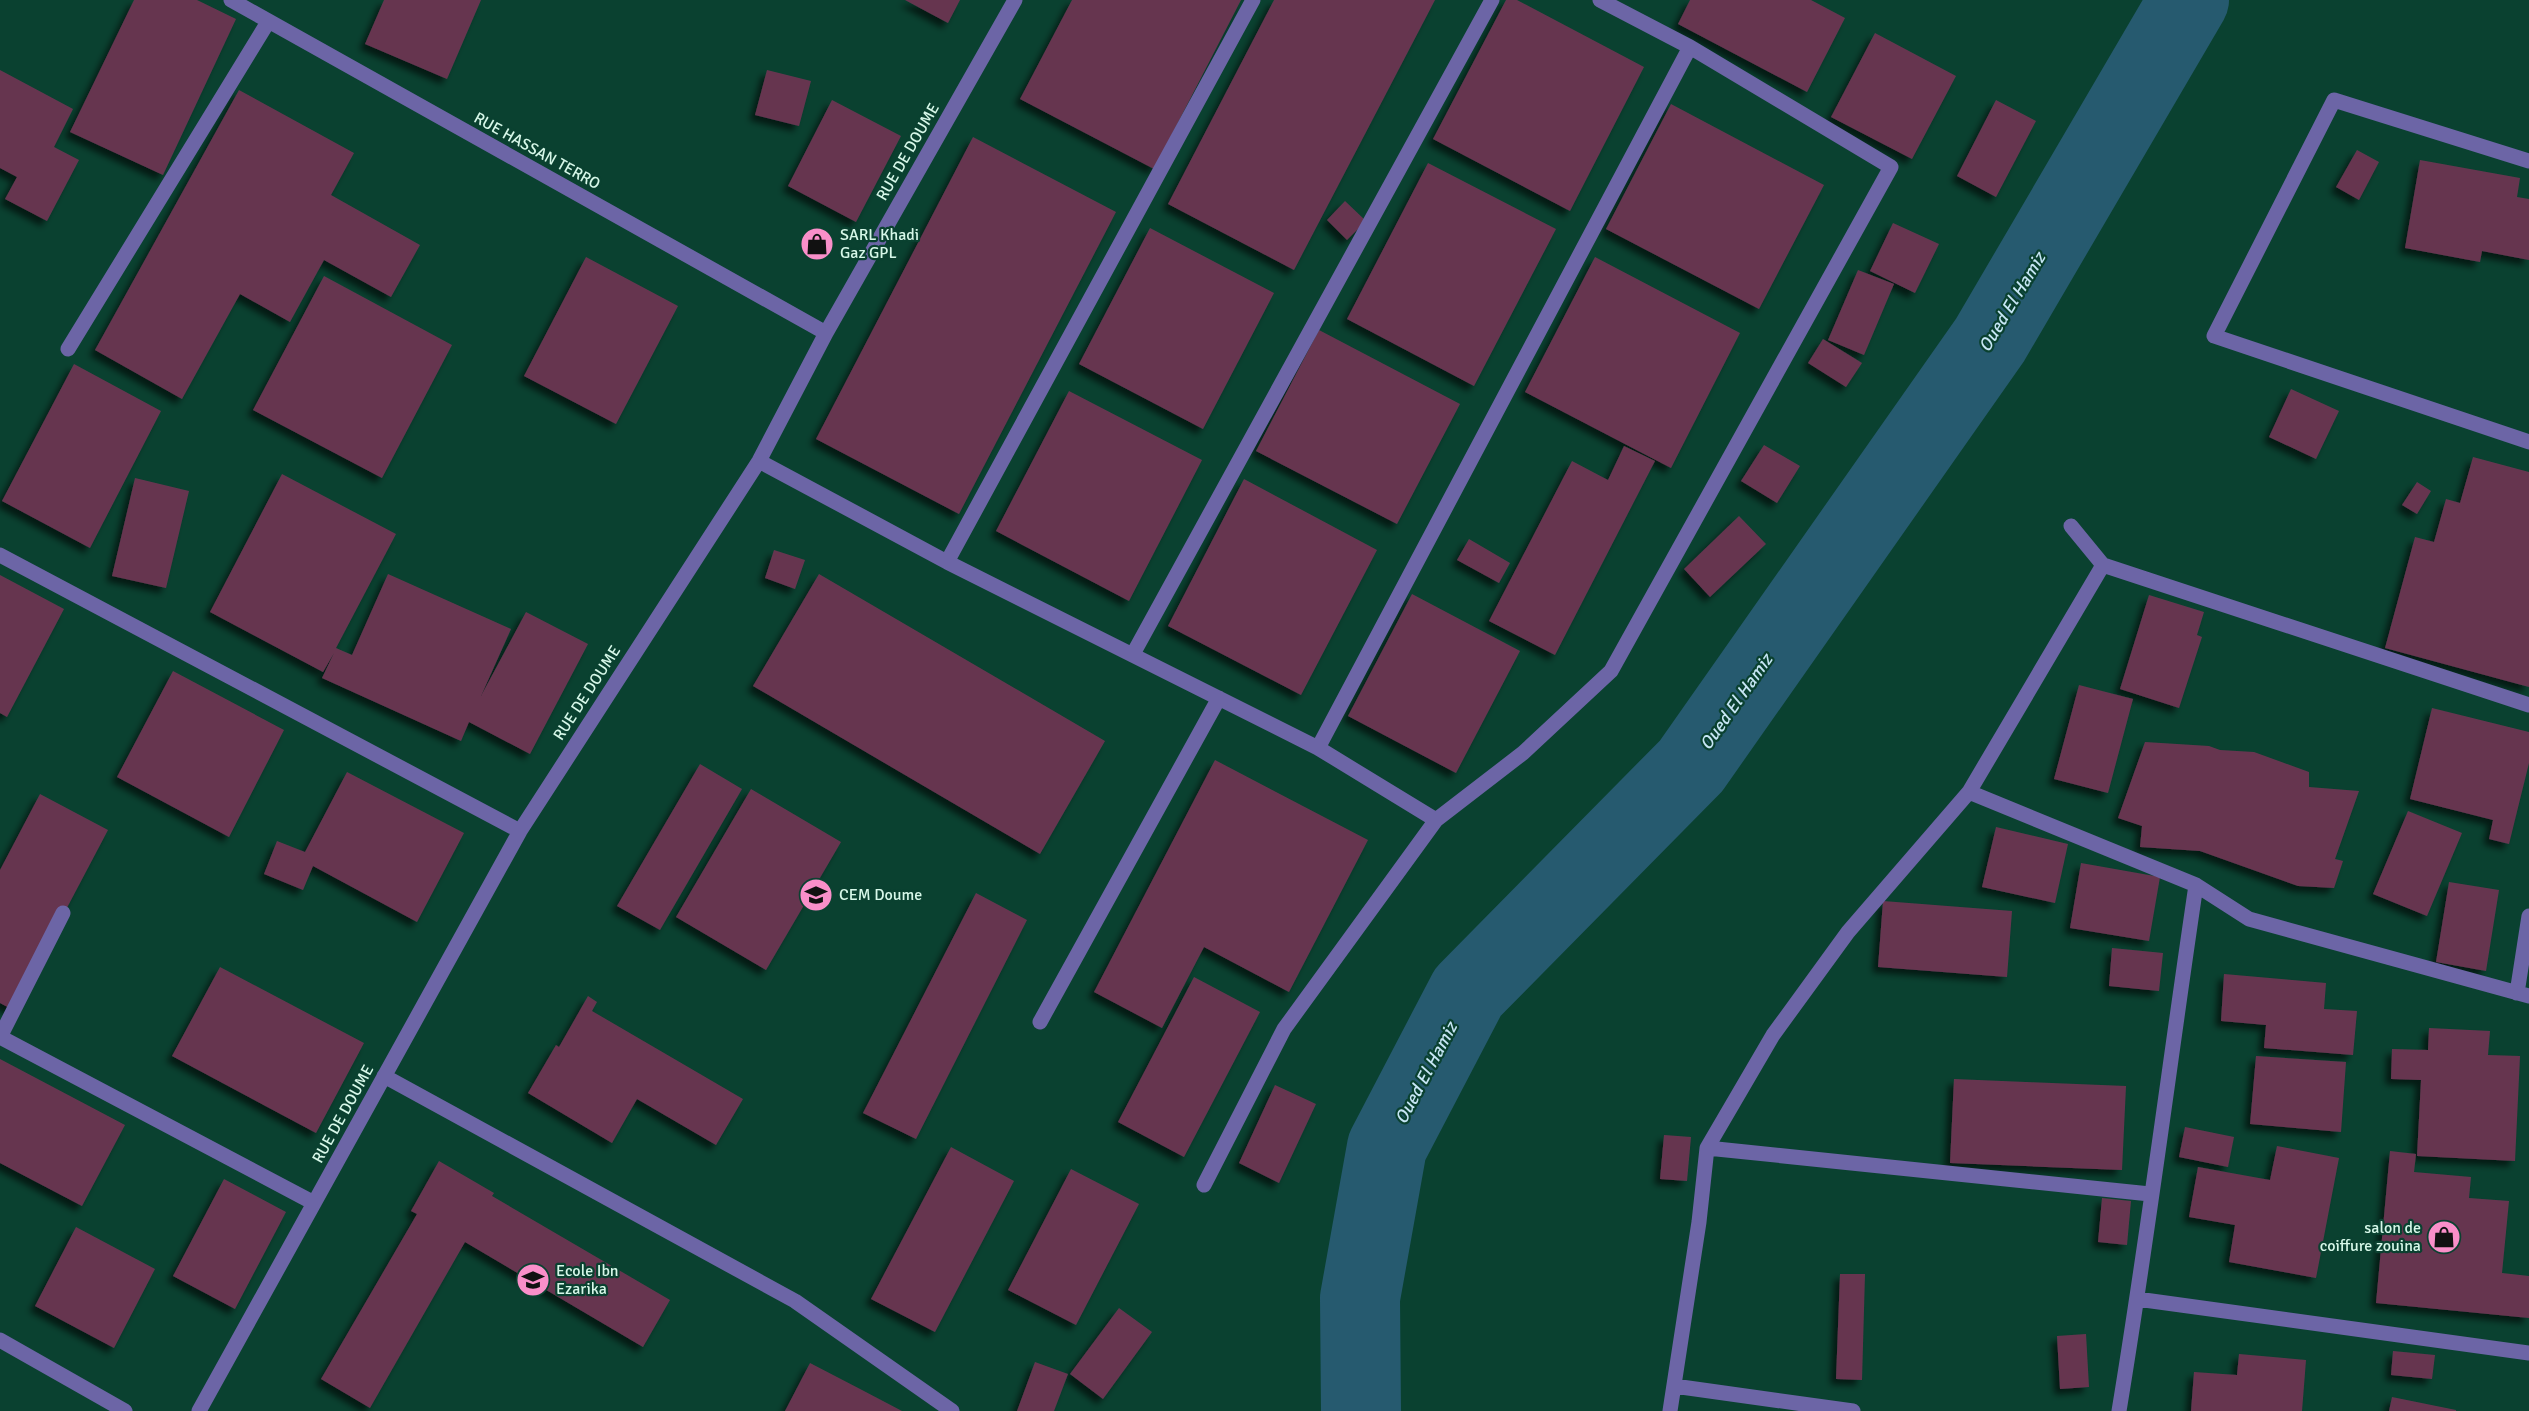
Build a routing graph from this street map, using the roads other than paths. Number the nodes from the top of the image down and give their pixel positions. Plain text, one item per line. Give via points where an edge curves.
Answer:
1 (231, 0) edge
2 (1015, 0) edge
3 (1253, 0) edge
4 (1492, 0) edge
5 (1600, 0) edge
6 (268, 22) junction
7 (1690, 47) junction
8 (2529, 161) edge
9 (826, 333) junction
10 (68, 349) dead end
11 (2529, 442) edge
12 (759, 461) junction
13 (2071, 526) dead end
14 (0, 555) edge
15 (947, 562) junction
16 (2103, 565) junction
17 (1133, 654) junction
18 (1220, 698) junction
19 (2529, 705) edge
20 (1318, 748) junction
21 (1969, 792) junction
22 (1436, 820) junction
23 (520, 831) junction
24 (2196, 885) junction
25 (63, 913) dead end
26 (2529, 916) edge
27 (2523, 994) edge
28 (1040, 1022) dead end
29 (0, 1037) edge
30 (384, 1076) junction
31 (1707, 1148) junction
32 (1203, 1185) dead end
33 (2150, 1194) junction
34 (314, 1203) junction
35 (2138, 1299) junction
36 (0, 1340) edge
37 (2529, 1353) edge
38 (1674, 1386) junction
39 (124, 1411) edge
40 (199, 1411) edge
41 (952, 1411) edge
42 (1670, 1411) edge
43 (1853, 1411) edge
44 (2119, 1411) edge

1 - 6 street, RUE HASSAN TERRO
2 - 9 street, RUE DE DOUME
3 - 15 street
4 - 17 street
5 - 7 street
6 - 9 street, RUE HASSAN TERRO
6 - 10 street
7 - 20 street
7 - 22 street via 1891,167 1611,671 1523,753
8 - 11 street via 2334,100 2214,336
9 - 12 street, RUE DE DOUME
12 - 15 street
12 - 23 street, RUE DE DOUME
13 - 16 street
14 - 23 street
15 - 17 street
16 - 19 street
16 - 21 street
17 - 18 street
18 - 20 street
18 - 28 street
20 - 22 street
21 - 24 street
21 - 31 street via 1848,932 1773,1035
22 - 32 street via 1284,1029
23 - 30 street, RUE DE DOUME
24 - 27 street via 2249,919
24 - 33 street
25 - 29 street
26 - 27 street
29 - 34 street
30 - 34 street, RUE DE DOUME
30 - 41 street via 795,1301
31 - 33 street
31 - 38 street via 1700,1222
33 - 35 street
34 - 40 street, RUE DE DOUME
35 - 37 street
35 - 44 street
36 - 39 street
38 - 42 street
38 - 43 street

